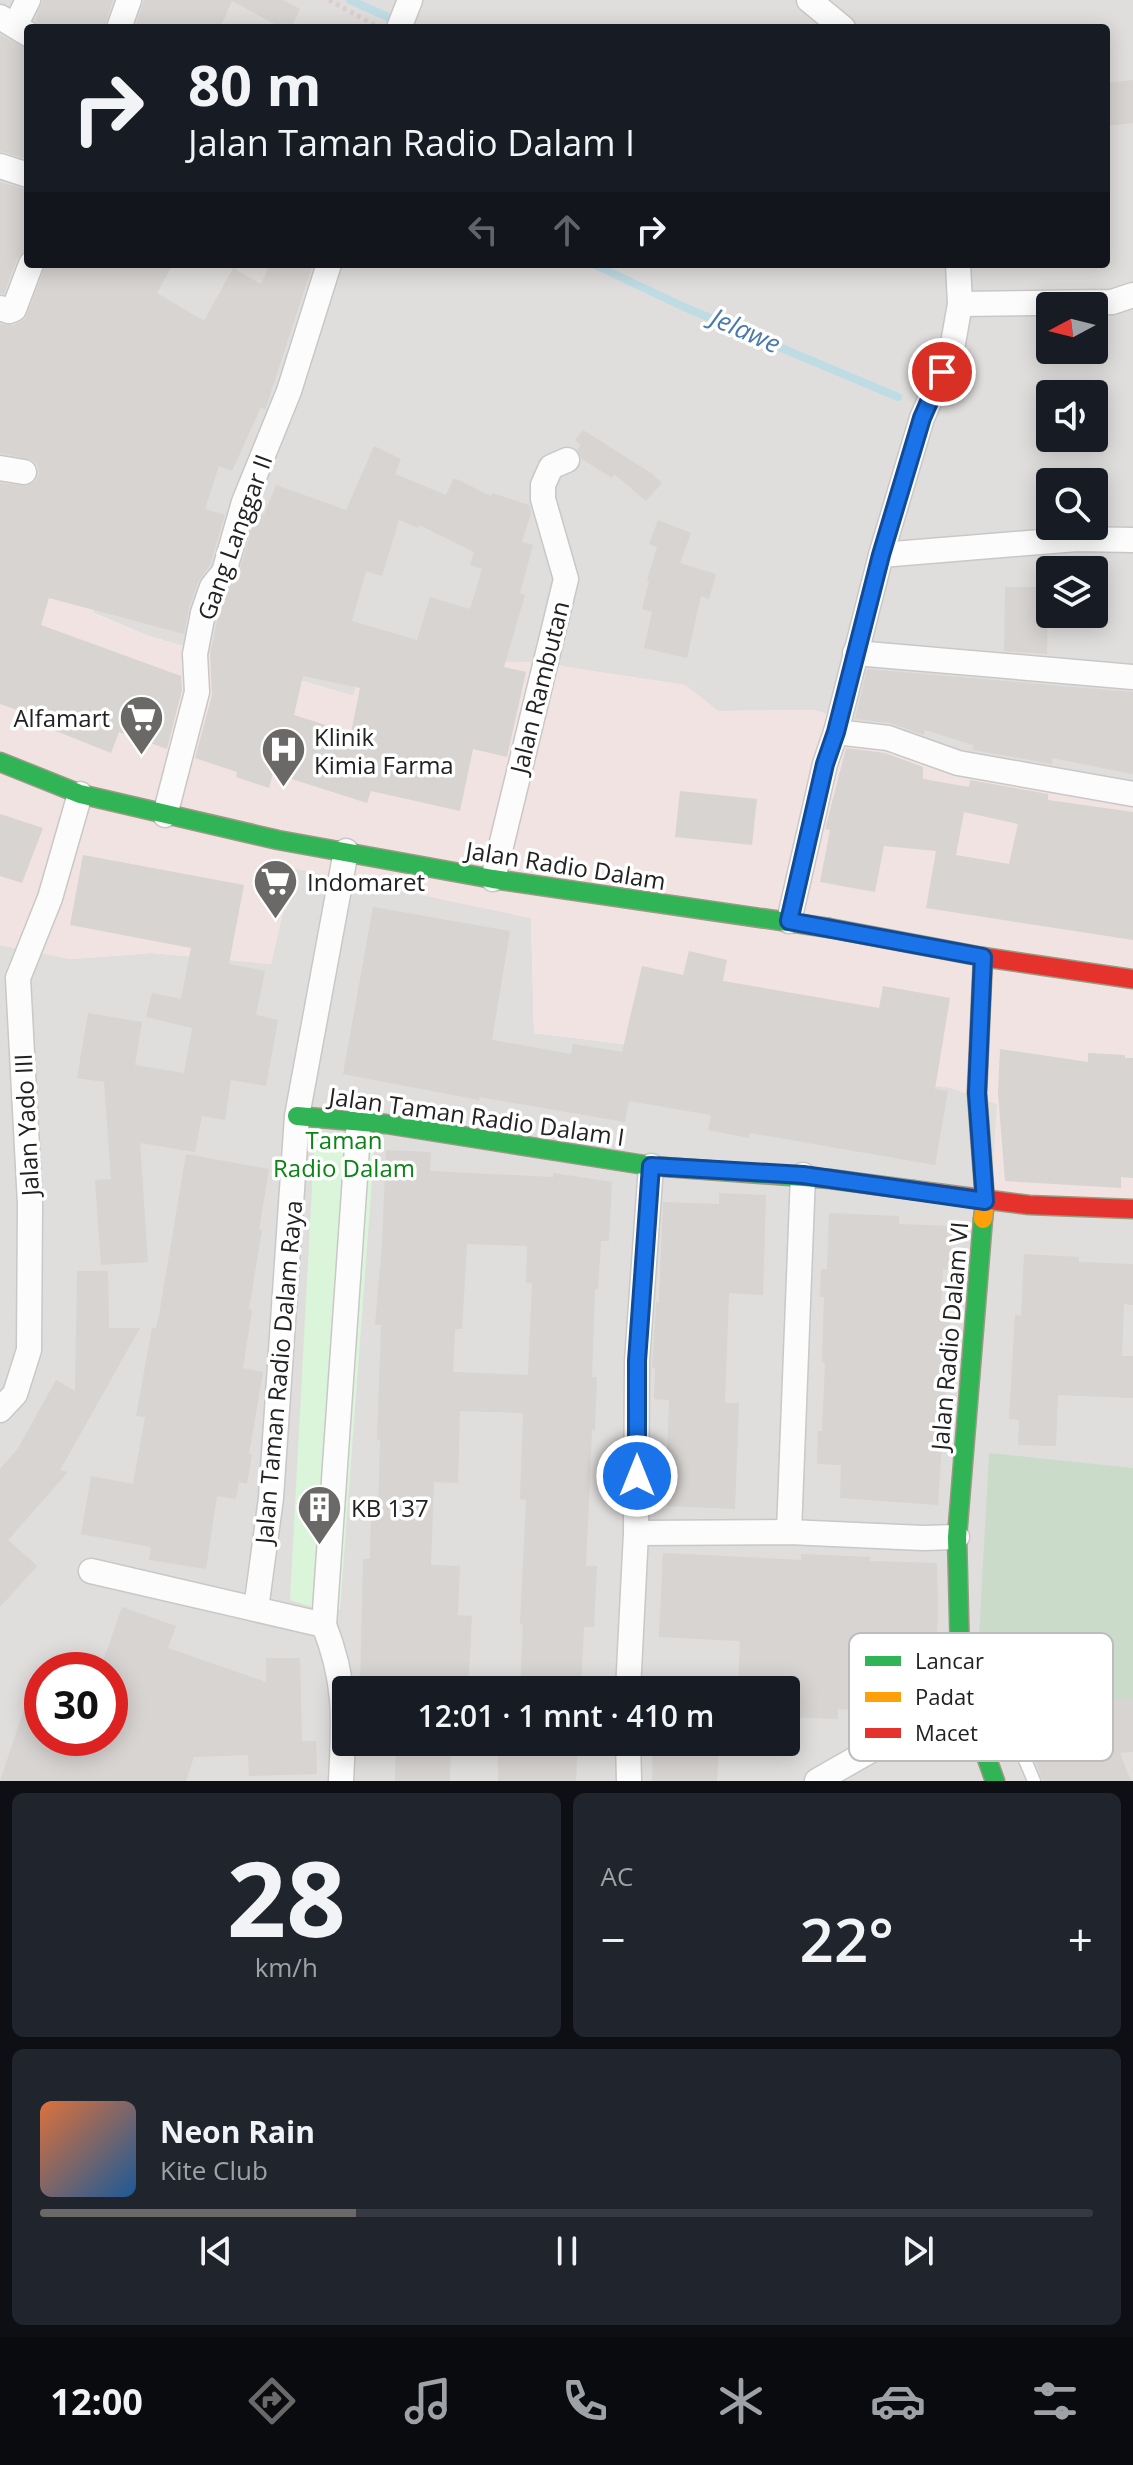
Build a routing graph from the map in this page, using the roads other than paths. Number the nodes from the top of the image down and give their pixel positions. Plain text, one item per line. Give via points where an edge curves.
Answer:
1 (28, 0) edge
2 (129, 0) edge
3 (809, 0) edge
4 (120, 24) edge
5 (838, 24) edge
6 (14, 26) edge
7 (0, 166) edge
8 (24, 174) edge
9 (29, 268) edge
10 (328, 268) edge
11 (958, 268) edge
12 (1133, 295) edge
13 (960, 304) junction
14 (7, 308) edge
15 (567, 460) dead end
16 (1133, 540) edge
17 (881, 555) junction
18 (855, 653) junction
19 (1133, 677) edge
20 (836, 732) junction
21 (0, 762) edge
22 (80, 794) junction
23 (1133, 794) edge
24 (165, 815) junction
25 (346, 851) junction
26 (493, 879) junction
27 (789, 921) junction
28 (983, 957) junction
29 (9, 975) edge
30 (1133, 979) edge
31 (297, 1116) junction
32 (359, 1119) junction
33 (651, 1166) junction
34 (803, 1175) junction
35 (985, 1201) junction
36 (1133, 1209) edge
37 (0, 1410) edge
38 (789, 1532) junction
39 (636, 1533) junction
40 (957, 1537) junction
41 (91, 1571) dead end
42 (256, 1609) junction
43 (324, 1625) junction
44 (959, 1633) edge
45 (629, 1676) edge
46 (628, 1756) edge
47 (852, 1761) edge
48 (987, 1761) edge
49 (1025, 1761) edge
50 (341, 1781) edge
51 (629, 1781) edge
52 (817, 1781) edge
53 (995, 1781) edge
54 (1034, 1781) edge

1 - 6 street
2 - 4 street
3 - 5 street
7 - 8 street
9 - 14 street
10 - 24 street, Gang Langgar II via 224,572 203,613 195,654 197,692
11 - 13 street
12 - 13 street via 1112,302
13 - 17 street via 952,349 922,418
15 - 26 street, Jalan Rambutan via 551,467 543,485 566,579
16 - 17 street via 1077,539
17 - 18 street
18 - 19 street
18 - 20 street
20 - 23 street via 888,738 958,763
20 - 27 street
21 - 22 street, Jalan Radio Dalam
22 - 24 street, Jalan Radio Dalam
22 - 29 street, Jalan Yado III via 50,898
24 - 25 street, Jalan Radio Dalam
25 - 26 street, Jalan Radio Dalam
25 - 31 street, Jalan Taman Radio Dalam Raya
26 - 27 street, Jalan Radio Dalam
27 - 28 street, Jalan Radio Dalam
28 - 30 street, Jalan Radio Dalam
28 - 35 street, Jalan Radio Dalam VI via 977,1093
29 - 37 street, Jalan Yado III via 30,1204 29,1350 15,1394
31 - 32 street, Jalan Taman Radio Dalam I
31 - 42 street, Jalan Taman Radio Dalam Raya via 271,1498
32 - 33 street, Jalan Taman Radio Dalam I
32 - 43 street
33 - 34 street, Jalan Taman Radio Dalam I
33 - 39 street via 637,1361
34 - 35 street, Jalan Taman Radio Dalam I
34 - 38 street
35 - 36 street, Jalan Taman Radio Dalam I
35 - 40 street, Jalan Radio Dalam VI
38 - 39 street
38 - 40 street
39 - 45 street
40 - 44 street, Jalan Radio Dalam VI
41 - 42 street
42 - 43 street
43 - 50 street via 344,1697
46 - 51 street
47 - 52 street
48 - 53 street, Jalan Radio Dalam VI
49 - 54 lane

